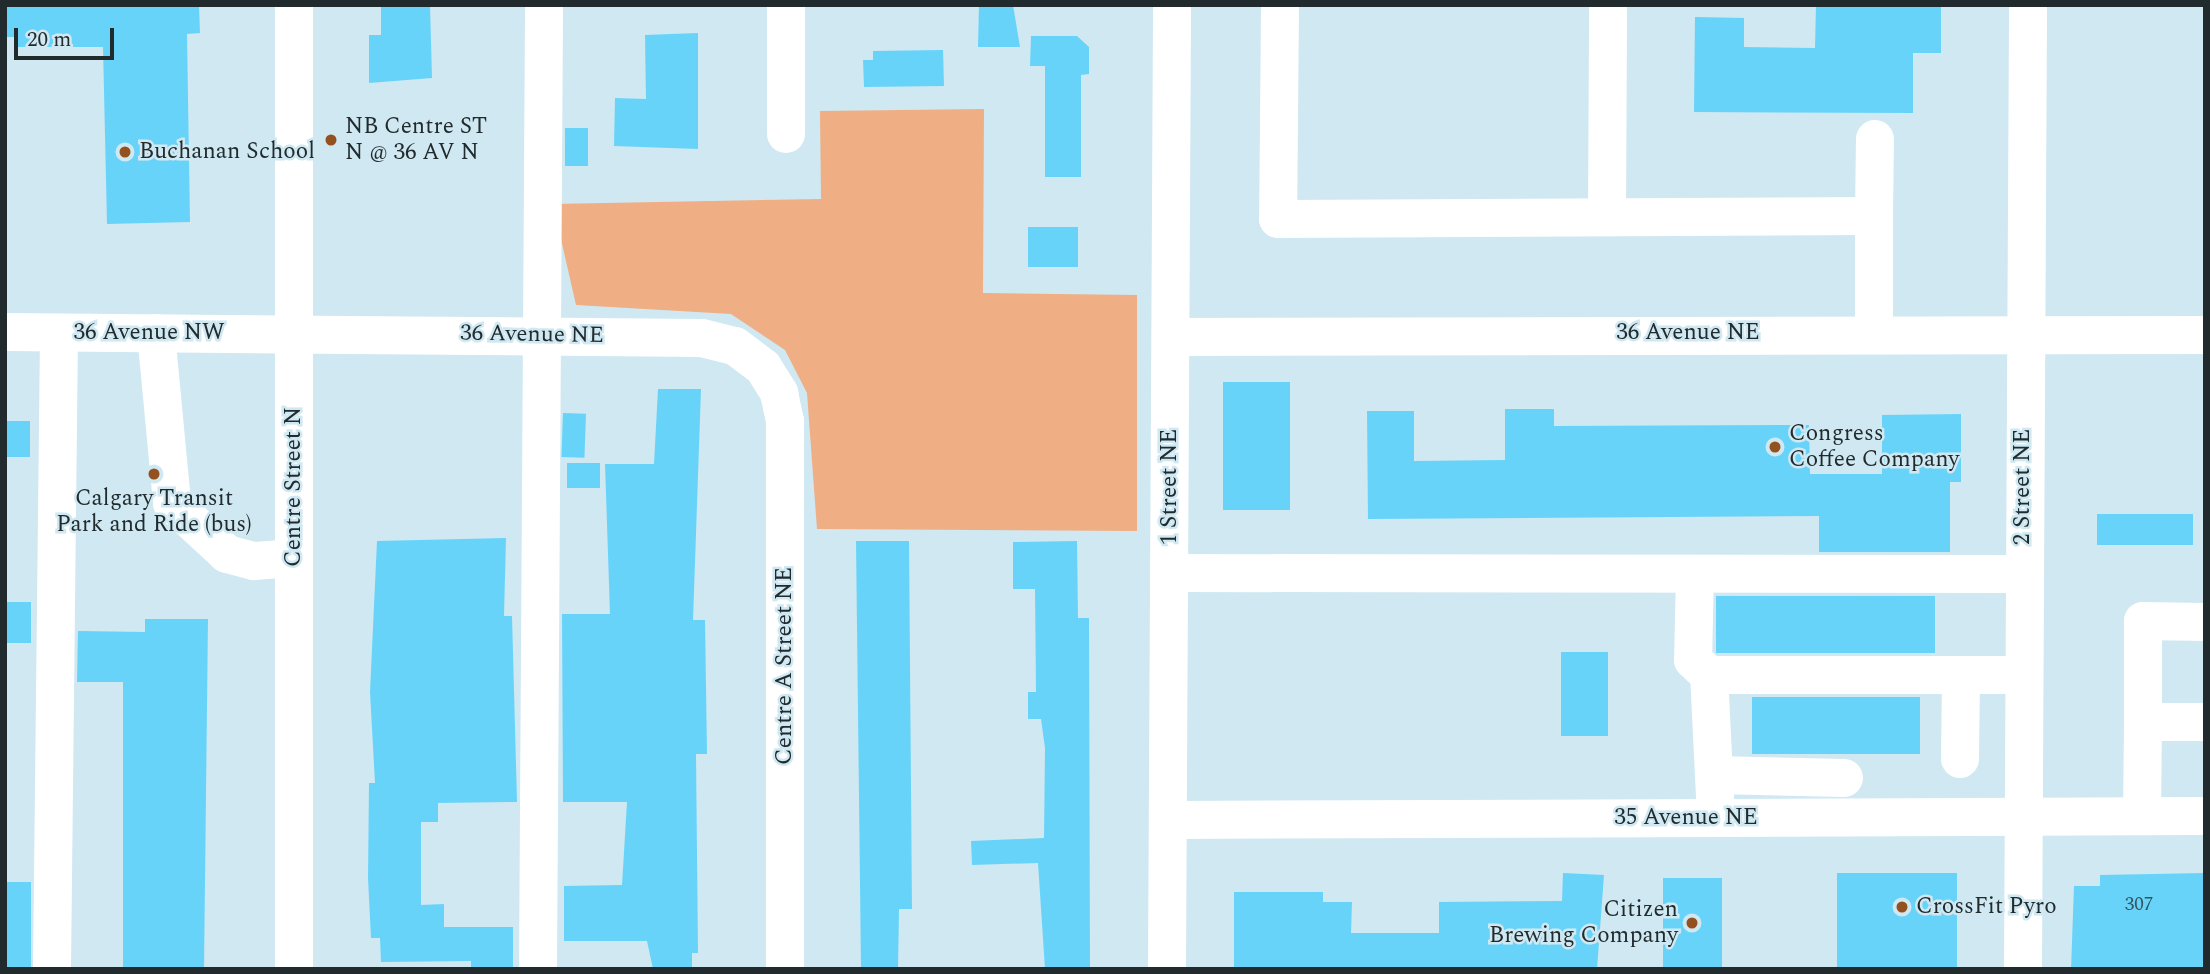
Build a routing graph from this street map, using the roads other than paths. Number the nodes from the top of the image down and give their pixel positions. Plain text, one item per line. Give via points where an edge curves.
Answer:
1 (294, 5) edge
2 (544, 5) edge
3 (786, 5) edge
4 (1172, 5) edge
5 (1280, 5) edge
6 (1608, 5) edge
7 (2028, 5) edge
8 (786, 134) dead end
9 (1875, 139) dead end
10 (1874, 216) junction
11 (1607, 217) junction
12 (5, 332) edge
13 (1874, 332) junction
14 (59, 333) junction
15 (156, 333) junction
16 (293, 334) junction
17 (541, 334) junction
18 (2024, 335) junction
19 (2205, 335) edge
20 (1171, 337) junction
21 (764, 367) joint
22 (294, 558) junction
23 (1170, 573) junction
24 (1695, 574) junction
25 (2023, 575) junction
26 (2205, 622) edge
27 (1709, 675) junction
28 (1961, 675) junction
29 (2022, 675) junction
30 (2143, 722) junction
31 (2205, 722) edge
32 (1960, 759) dead end
33 (1714, 775) junction
34 (1844, 778) dead end
35 (2021, 816) junction
36 (2142, 816) junction
37 (2205, 816) edge
38 (1716, 817) junction
39 (1168, 820) junction
40 (52, 969) edge
41 (294, 969) edge
42 (538, 969) edge
43 (785, 969) edge
44 (1167, 969) edge
45 (2023, 969) edge

1 - 16 street, Centre Street N
2 - 17 street
3 - 8 street
4 - 20 street, 1 Street NE
5 - 11 street via 1278,219
6 - 11 street
7 - 18 street, 2 Street NE
9 - 10 street
10 - 11 street
10 - 13 street
12 - 14 street, 36 Avenue NW
13 - 18 street, 36 Avenue NE
13 - 20 street, 36 Avenue NE
14 - 15 street, 36 Avenue NW
14 - 40 street
15 - 16 street, 36 Avenue NW
15 - 22 street via 172,503 227,554 254,561
16 - 17 street, 36 Avenue NE
16 - 22 street, Centre Street N
17 - 21 street, 36 Avenue NE via 702,338 735,346
17 - 42 street
18 - 19 street, 36 Avenue NE
18 - 25 street, 2 Street NE
20 - 23 street, 1 Street NE
21 - 43 street, Centre A Street NE via 779,393 785,421
22 - 41 street, Centre Street N
23 - 24 street
23 - 39 street, 1 Street NE
24 - 25 street
24 - 27 street via 1693,660
25 - 29 street, 2 Street NE
26 - 30 street via 2143,621
27 - 28 street
27 - 33 street
28 - 29 street
28 - 32 street
29 - 35 street, 2 Street NE
30 - 31 street
30 - 36 street
33 - 34 street
33 - 38 street
35 - 36 street, 35 Avenue NE
35 - 38 street, 35 Avenue NE
35 - 45 street, 2 Street NE
36 - 37 street, 35 Avenue NE
38 - 39 street, 35 Avenue NE
39 - 44 street, 1 Street NE

